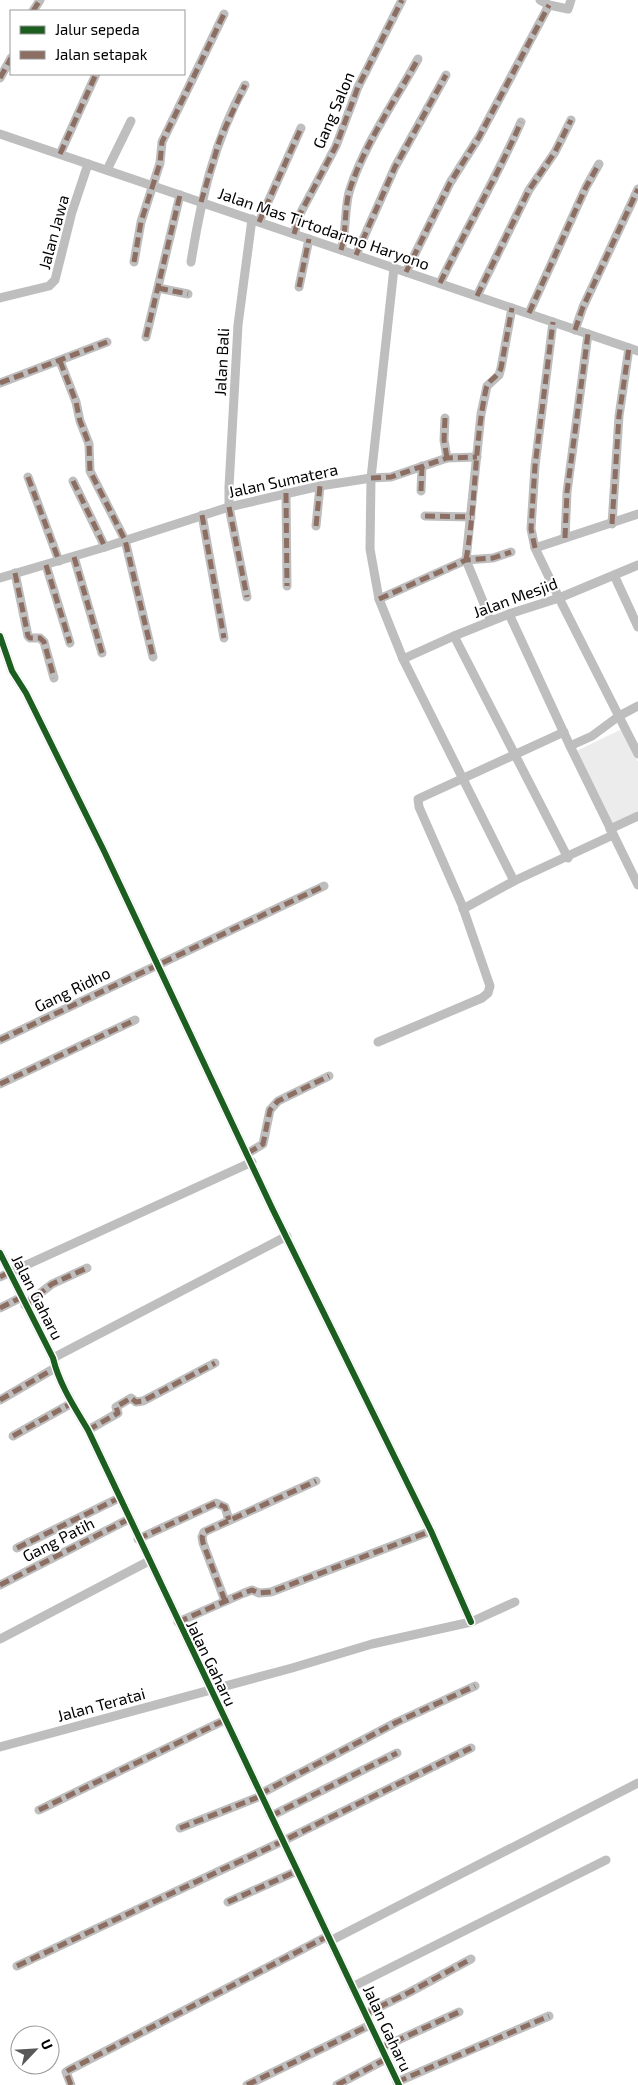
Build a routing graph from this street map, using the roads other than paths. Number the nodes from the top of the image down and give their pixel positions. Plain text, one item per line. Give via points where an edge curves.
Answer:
1 (402, 0) edge
2 (540, 0) edge
3 (569, 4) edge
4 (549, 5) junction
5 (224, 14) dead end
6 (418, 59) dead end
7 (10, 60) edge
8 (96, 75) edge
9 (446, 76) dead end
10 (0, 78) edge
11 (245, 85) dead end
12 (571, 120) dead end
13 (131, 121) dead end
14 (521, 122) dead end
15 (301, 128) dead end
16 (0, 134) edge
17 (60, 154) junction
18 (88, 164) junction
19 (599, 164) dead end
20 (107, 170) junction
21 (153, 187) junction
22 (638, 189) edge
23 (180, 195) junction
24 (201, 202) junction
25 (255, 220) junction
26 (294, 234) junction
27 (309, 238) junction
28 (341, 250) junction
29 (356, 255) junction
30 (134, 262) dead end
31 (191, 262) dead end
32 (394, 268) junction
33 (406, 272) junction
34 (440, 283) junction
35 (298, 287) dead end
36 (158, 288) junction
37 (188, 294) dead end
38 (477, 296) junction
39 (0, 298) edge
40 (512, 308) junction
41 (529, 313) junction
42 (553, 322) junction
43 (575, 330) junction
44 (588, 334) junction
45 (146, 337) dead end
46 (107, 342) dead end
47 (633, 349) edge
48 (60, 361) junction
49 (0, 383) edge
50 (445, 418) dead end
51 (477, 457) junction
52 (447, 458) junction
53 (422, 466) junction
54 (28, 477) dead end
55 (371, 478) junction
56 (73, 481) dead end
57 (320, 486) junction
58 (421, 491) dead end
59 (286, 493) junction
60 (229, 507) junction
61 (638, 514) edge
62 (202, 515) junction
63 (425, 516) dead end
64 (471, 517) junction
65 (612, 524) junction
66 (316, 526) dead end
67 (565, 538) junction
68 (125, 540) junction
69 (105, 547) junction
70 (535, 548) junction
71 (511, 552) dead end
72 (74, 557) junction
73 (466, 560) junction
74 (59, 561) junction
75 (46, 565) junction
76 (638, 565) edge
77 (15, 573) junction
78 (614, 575) junction
79 (0, 578) edge
80 (287, 586) dead end
81 (247, 597) dead end
82 (559, 598) junction
83 (379, 599) junction
84 (509, 614) junction
85 (491, 621) junction
86 (638, 627) edge
87 (0, 636) edge
88 (454, 636) junction
89 (224, 638) dead end
90 (70, 643) dead end
91 (102, 653) dead end
92 (154, 657) dead end
93 (403, 658) junction
94 (54, 678) dead end
95 (638, 706) edge
96 (619, 716) junction
97 (564, 732) junction
98 (570, 746) junction
99 (638, 754) edge
100 (515, 755) junction
101 (464, 779) junction
102 (638, 816) edge
103 (612, 832) junction
104 (568, 858) junction
105 (514, 881) junction
106 (638, 885) edge
107 (324, 886) dead end
108 (463, 909) junction
109 (157, 965) junction
110 (135, 1020) dead end
111 (0, 1040) edge
112 (378, 1042) dead end
113 (329, 1076) dead end
114 (0, 1084) edge
115 (248, 1154) junction
116 (252, 1162) junction
117 (287, 1236) junction
118 (0, 1253) edge
119 (87, 1268) dead end
120 (9, 1272) junction
121 (0, 1277) edge
122 (24, 1301) junction
123 (0, 1308) edge
124 (53, 1358) junction
125 (215, 1363) dead end
126 (55, 1368) junction
127 (0, 1400) edge
128 (72, 1403) junction
129 (88, 1430) junction
130 (13, 1436) dead end
131 (316, 1480) dead end
132 (119, 1498) junction
133 (129, 1519) junction
134 (229, 1520) junction
135 (431, 1532) junction
136 (138, 1539) junction
137 (17, 1548) dead end
138 (149, 1561) junction
139 (0, 1585) edge
140 (225, 1601) junction
141 (515, 1602) dead end
142 (178, 1622) junction
143 (471, 1622) junction
144 (0, 1639) edge
145 (475, 1686) dead end
146 (210, 1690) junction
147 (224, 1720) junction
148 (0, 1747) edge
149 (472, 1748) dead end
150 (397, 1753) dead end
151 (638, 1783) edge
152 (260, 1795) junction
153 (39, 1810) dead end
154 (271, 1816) junction
155 (180, 1828) dead end
156 (283, 1841) junction
157 (606, 1860) dead end
158 (297, 1871) junction
159 (228, 1902) dead end
160 (329, 1939) junction
161 (471, 1959) dead end
162 (17, 1966) dead end
163 (352, 1987) junction
164 (459, 2012) dead end
165 (365, 2014) junction
166 (549, 2016) dead end
167 (370, 2025) junction
168 (381, 2048) junction
169 (386, 2060) junction
170 (398, 2084) edge
171 (71, 2085) edge
172 (247, 2085) edge
173 (336, 2085) edge

1 - 26 street, Gang Salon via 358,87 336,146 300,214
2 - 4 street
3 - 4 street
4 - 33 street via 479,137 450,183
5 - 21 street via 162,142
6 - 28 street via 363,158 349,191 346,234
7 - 10 street
8 - 17 street
9 - 29 street via 396,167
11 - 24 street via 220,139
12 - 38 street via 555,152 529,190
13 - 20 street
14 - 34 street
15 - 25 street, Jalan Bali
16 - 17 street, Jalan Mas Tirtodarmo Haryono
17 - 18 street, Jalan Mas Tirtodarmo Haryono
18 - 20 street, Jalan Mas Tirtodarmo Haryono
18 - 39 street, Jalan Jawa via 55,280 49,286
19 - 41 street
20 - 21 street, Jalan Mas Tirtodarmo Haryono
21 - 23 street, Jalan Mas Tirtodarmo Haryono
21 - 30 street via 141,222
22 - 43 street via 582,306
23 - 24 street, Jalan Mas Tirtodarmo Haryono
23 - 36 street
24 - 25 street, Jalan Mas Tirtodarmo Haryono
24 - 31 street
25 - 26 street, Jalan Mas Tirtodarmo Haryono
25 - 60 street, Jalan Bali via 238,325
26 - 27 street, Jalan Mas Tirtodarmo Haryono
27 - 28 street, Jalan Mas Tirtodarmo Haryono
27 - 35 street
28 - 29 street, Jalan Mas Tirtodarmo Haryono
29 - 32 street, Jalan Mas Tirtodarmo Haryono
32 - 33 street, Jalan Mas Tirtodarmo Haryono
32 - 55 street
33 - 34 street, Jalan Mas Tirtodarmo Haryono
34 - 38 street, Jalan Mas Tirtodarmo Haryono
36 - 37 street
36 - 45 street
38 - 40 street, Jalan Mas Tirtodarmo Haryono
40 - 41 street, Jalan Mas Tirtodarmo Haryono
40 - 51 street via 502,368 487,386
41 - 42 street, Jalan Mas Tirtodarmo Haryono
42 - 43 street, Jalan Mas Tirtodarmo Haryono
42 - 70 street via 535,466 530,529
43 - 44 street, Jalan Mas Tirtodarmo Haryono
44 - 47 street, Jalan Mas Tirtodarmo Haryono
44 - 67 street via 567,492
46 - 48 street
47 - 65 street via 619,416
48 - 49 street
48 - 68 street via 89,444 90,472
50 - 52 street
51 - 52 street, Jalan Sumatera
51 - 64 street
52 - 53 street, Jalan Sumatera
53 - 55 street, Jalan Sumatera via 391,477
53 - 58 street
54 - 74 street
55 - 57 street, Jalan Sumatera
55 - 83 street via 370,549
56 - 69 street
57 - 59 street, Jalan Sumatera
57 - 66 street
59 - 60 street, Jalan Sumatera
59 - 80 street
60 - 62 street, Jalan Sumatera
60 - 81 street, Jalan Bali
61 - 65 street
62 - 68 street, Jalan Sumatera
62 - 89 street
63 - 64 street
64 - 73 street
65 - 67 street
67 - 70 street
68 - 69 street, Jalan Sumatera
68 - 92 street
69 - 72 street, Jalan Sumatera
70 - 82 street
71 - 73 street via 493,558
72 - 74 street, Jalan Sumatera
72 - 91 street
73 - 83 street
73 - 85 street
74 - 75 street, Jalan Sumatera
75 - 77 street, Jalan Sumatera
75 - 90 street
76 - 78 street, Jalan Mesjid
77 - 79 street, Jalan Sumatera
77 - 94 street via 28,636 44,642
78 - 82 street, Jalan Mesjid
78 - 86 street
82 - 84 street, Jalan Mesjid
82 - 96 street
83 - 93 street
84 - 85 street, Jalan Mesjid
84 - 97 street
85 - 88 street, Jalan Mesjid
87 - 109 street via 12,671 31,702
88 - 93 street, Jalan Mesjid
88 - 100 street
93 - 101 street
95 - 96 street
96 - 98 street via 592,736
96 - 99 street
97 - 98 street
97 - 100 street
98 - 103 street
100 - 101 street
100 - 104 street
101 - 105 street
101 - 108 street via 418,800 418,807
102 - 103 street
103 - 104 street
103 - 106 street
104 - 105 street
105 - 108 street
107 - 109 street, Gang Ridho
108 - 112 street via 490,986 488,993 463,1007
109 - 111 street, Gang Ridho
109 - 115 street
110 - 114 street
113 - 115 street via 278,1102 270,1110 263,1144
115 - 116 street
116 - 117 street
116 - 120 street
117 - 124 street
117 - 135 street
118 - 120 street, Jalan Gaharu
119 - 122 street
120 - 121 street
120 - 122 street, Jalan Gaharu
122 - 123 street
122 - 124 street, Jalan Gaharu
124 - 126 street, Jalan Gaharu
125 - 129 street via 143,1401 136,1402 131,1398 123,1401 116,1407 118,1413
126 - 127 street
126 - 128 street, Jalan Gaharu
128 - 129 street, Jalan Gaharu
128 - 130 street
129 - 132 street, Jalan Gaharu
131 - 134 street
132 - 133 street, Jalan Gaharu
132 - 137 street
133 - 136 street, Jalan Gaharu
133 - 139 street, Gang Patih
134 - 136 street via 224,1507 216,1503
134 - 140 street via 204,1532 202,1538
135 - 140 street via 271,1592 252,1590
135 - 143 street
136 - 138 street, Jalan Gaharu
138 - 142 street, Jalan Gaharu
138 - 144 street
140 - 142 street
141 - 143 street, Jalan Teratai
142 - 146 street, Jalan Gaharu
143 - 146 street, Jalan Teratai via 372,1644
145 - 152 street via 397,1722
146 - 147 street, Jalan Gaharu
146 - 148 street, Jalan Teratai
147 - 152 street, Jalan Gaharu
147 - 153 street
149 - 156 street
150 - 154 street
151 - 160 street
152 - 154 street, Jalan Gaharu
152 - 155 street
154 - 156 street, Jalan Gaharu
156 - 158 street, Jalan Gaharu
156 - 162 street
157 - 163 street
158 - 159 street
158 - 160 street, Jalan Gaharu
160 - 163 street, Jalan Gaharu
160 - 171 street via 69,2070 66,2076
161 - 165 street
163 - 165 street, Jalan Gaharu
164 - 168 street
165 - 167 street, Jalan Gaharu
166 - 170 street
167 - 168 street, Jalan Gaharu
167 - 172 street
168 - 169 street, Jalan Gaharu
169 - 170 street, Jalan Gaharu
169 - 173 street

